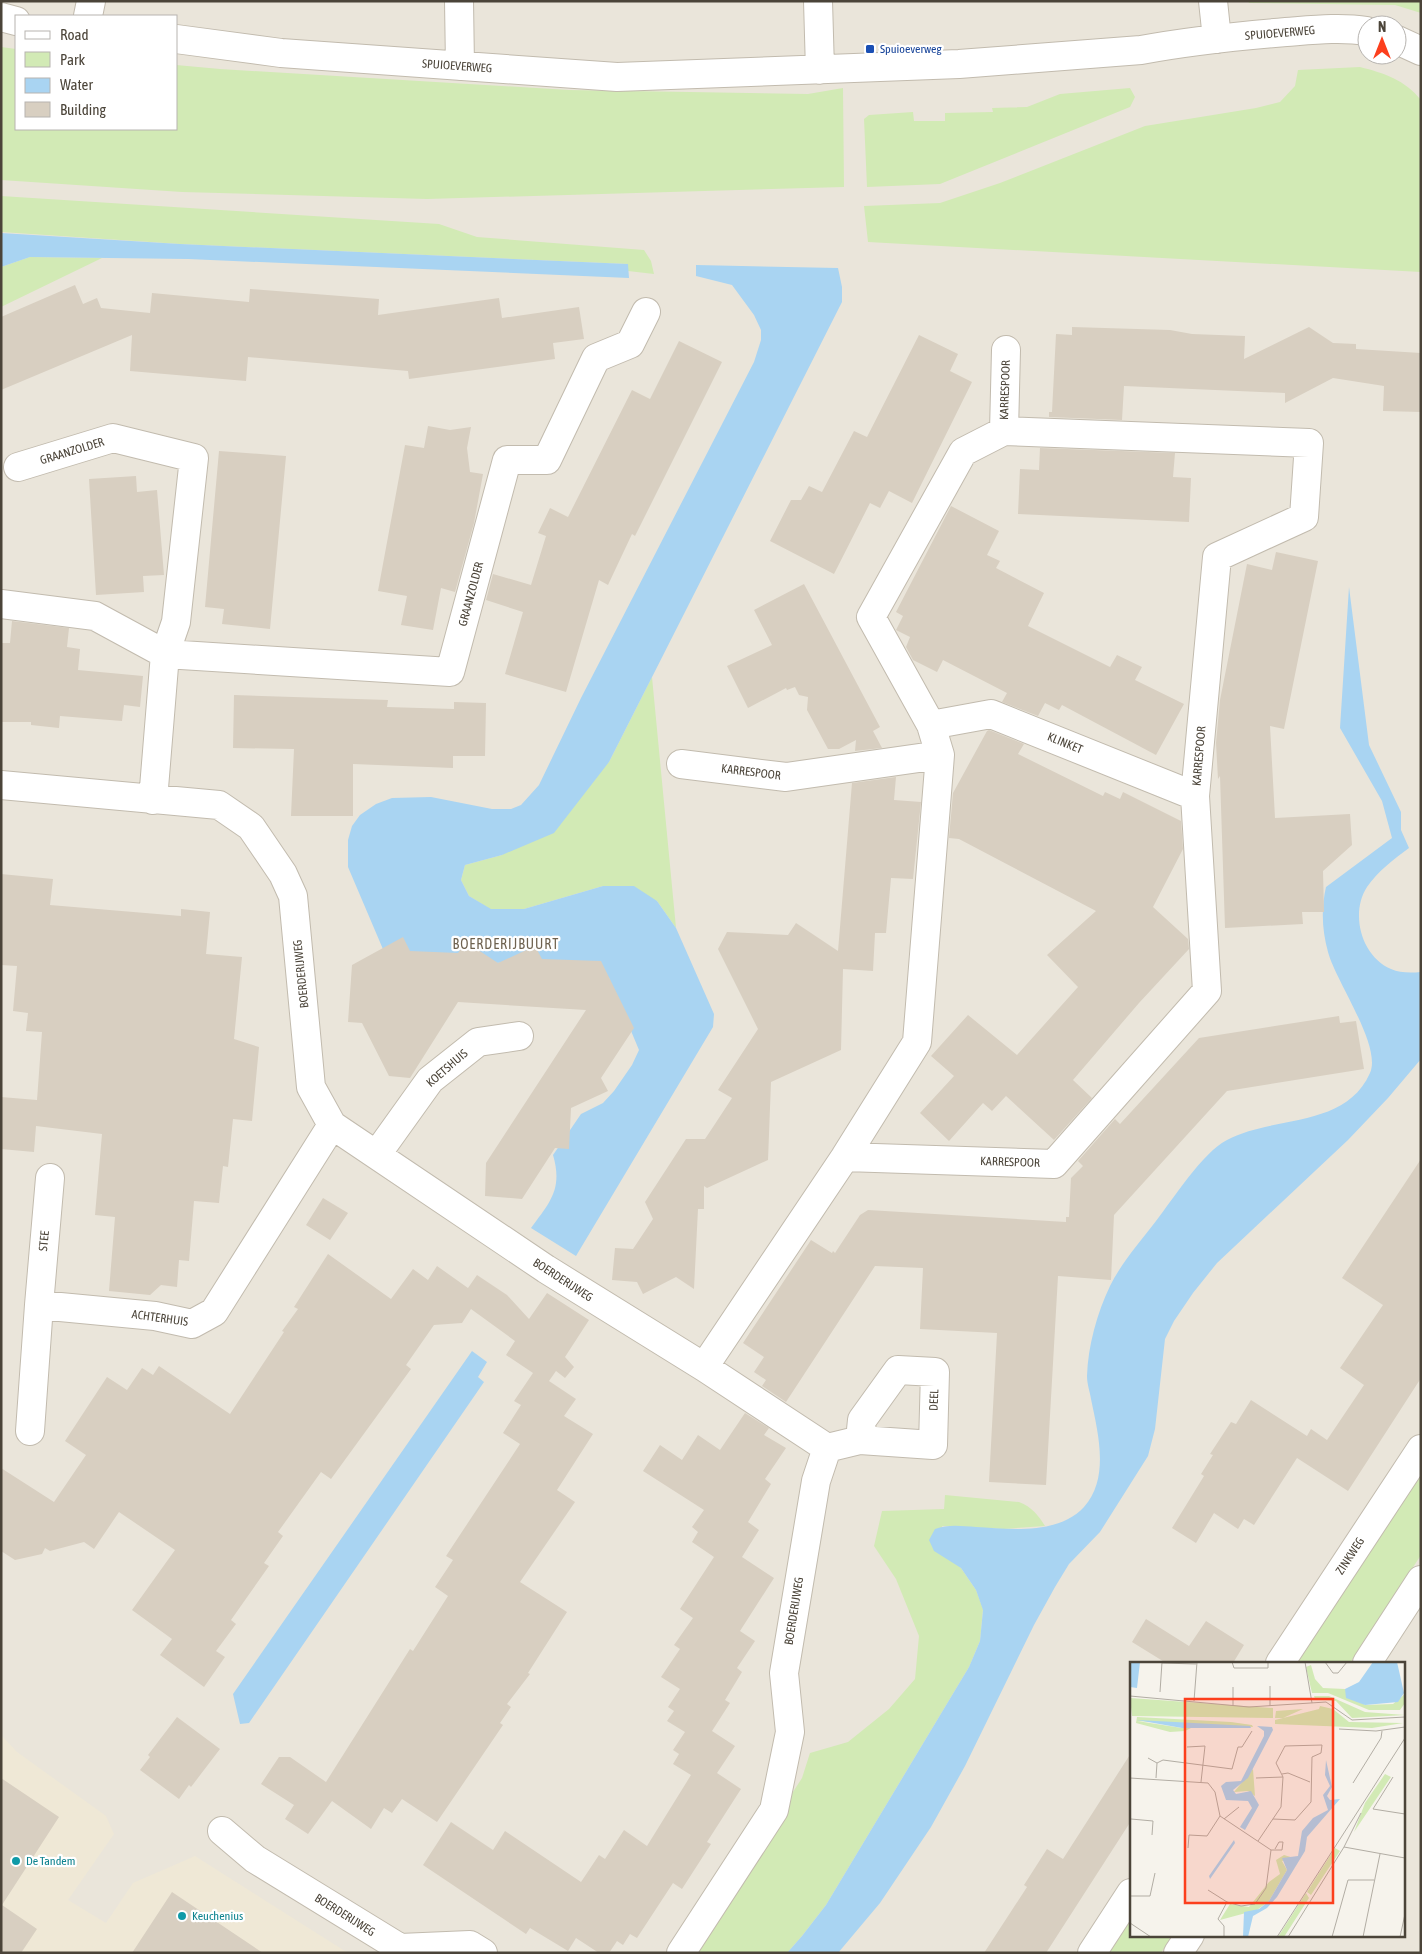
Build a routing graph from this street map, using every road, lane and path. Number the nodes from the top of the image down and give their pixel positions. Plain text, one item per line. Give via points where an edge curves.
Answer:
1 (91, 1) edge
2 (459, 1) edge
3 (818, 1) edge
4 (1214, 1) edge
5 (88, 15) edge
6 (1, 18) edge
7 (15, 20) edge
8 (1357, 30) edge
9 (178, 39) edge
10 (1217, 39) junction
11 (1407, 45) edge
12 (1421, 51) edge
13 (460, 66) junction
14 (820, 70) junction
15 (646, 312) dead end
16 (1006, 350) dead end
17 (1004, 431) junction
18 (18, 467) dead end
19 (1, 604) edge
20 (165, 654) junction
21 (931, 725) junction
22 (940, 755) junction
23 (681, 764) dead end
24 (1, 785) edge
25 (1196, 796) junction
26 (153, 800) junction
27 (520, 1036) dead end
28 (332, 1125) junction
29 (377, 1154) junction
30 (846, 1157) junction
31 (50, 1178) dead end
32 (39, 1305) junction
33 (704, 1367) junction
34 (30, 1431) dead end
35 (860, 1440) dead end
36 (827, 1448) junction
37 (1421, 1449) edge
38 (1421, 1580) edge
39 (1281, 1662) edge
40 (1368, 1662) edge
41 (222, 1831) dead end
42 (1130, 1895) edge
43 (1189, 1936) edge
44 (399, 1950) edge
45 (483, 1953) edge
46 (681, 1953) edge
47 (1092, 1953) edge
48 (1178, 1953) edge

1 - 5 street
2 - 13 street
3 - 14 street
4 - 10 street
6 - 7 street
8 - 10 street, SPUIOEVERWEG via 1328,29
9 - 13 street, SPUIOEVERWEG via 281,53
10 - 14 street, SPUIOEVERWEG via 1141,50 969,64
11 - 12 street
13 - 14 street, SPUIOEVERWEG via 617,77
15 - 20 street, GRAANZOLDER via 630,344 596,358 547,460 507,460 450,672
16 - 17 street, KARRESPOOR
17 - 21 street, KARRESPOOR via 964,452 871,617
17 - 25 street, KARRESPOOR via 1309,444 1304,517 1216,557
18 - 20 street, GRAANZOLDER via 113,438 194,458 176,622
19 - 20 street, GRAANZOLDER via 95,616
20 - 26 street, GRAANZOLDER
21 - 22 street, KARRESPOOR
21 - 25 street, KLINKET via 992,714
22 - 23 street, KARRESPOOR via 786,777
22 - 30 street, KARRESPOOR via 917,1042
24 - 26 street, BOERDERIJWEG
25 - 30 street, KARRESPOOR via 1207,991 1054,1164
26 - 28 street, BOERDERIJWEG via 219,805 251,827 283,874 293,896 311,1087
27 - 29 street, KOETSHUIS via 478,1042 430,1080
28 - 29 street, BOERDERIJWEG
28 - 32 street, ACHTERHUIS via 214,1312 192,1324 155,1316
29 - 33 street, BOERDERIJWEG via 546,1269
30 - 33 street, KARRESPOOR
31 - 32 street, STEE
32 - 34 street
33 - 36 street, BOERDERIJWEG
35 - 36 street
36 - 46 street, BOERDERIJWEG via 816,1481 784,1673 790,1732 774,1810
37 - 39 street, ZINKWEG
38 - 40 street
41 - 44 street, BOERDERIJWEG via 255,1859
42 - 47 street
43 - 48 street
44 - 45 street, BOERDERIJWEG via 470,1945

